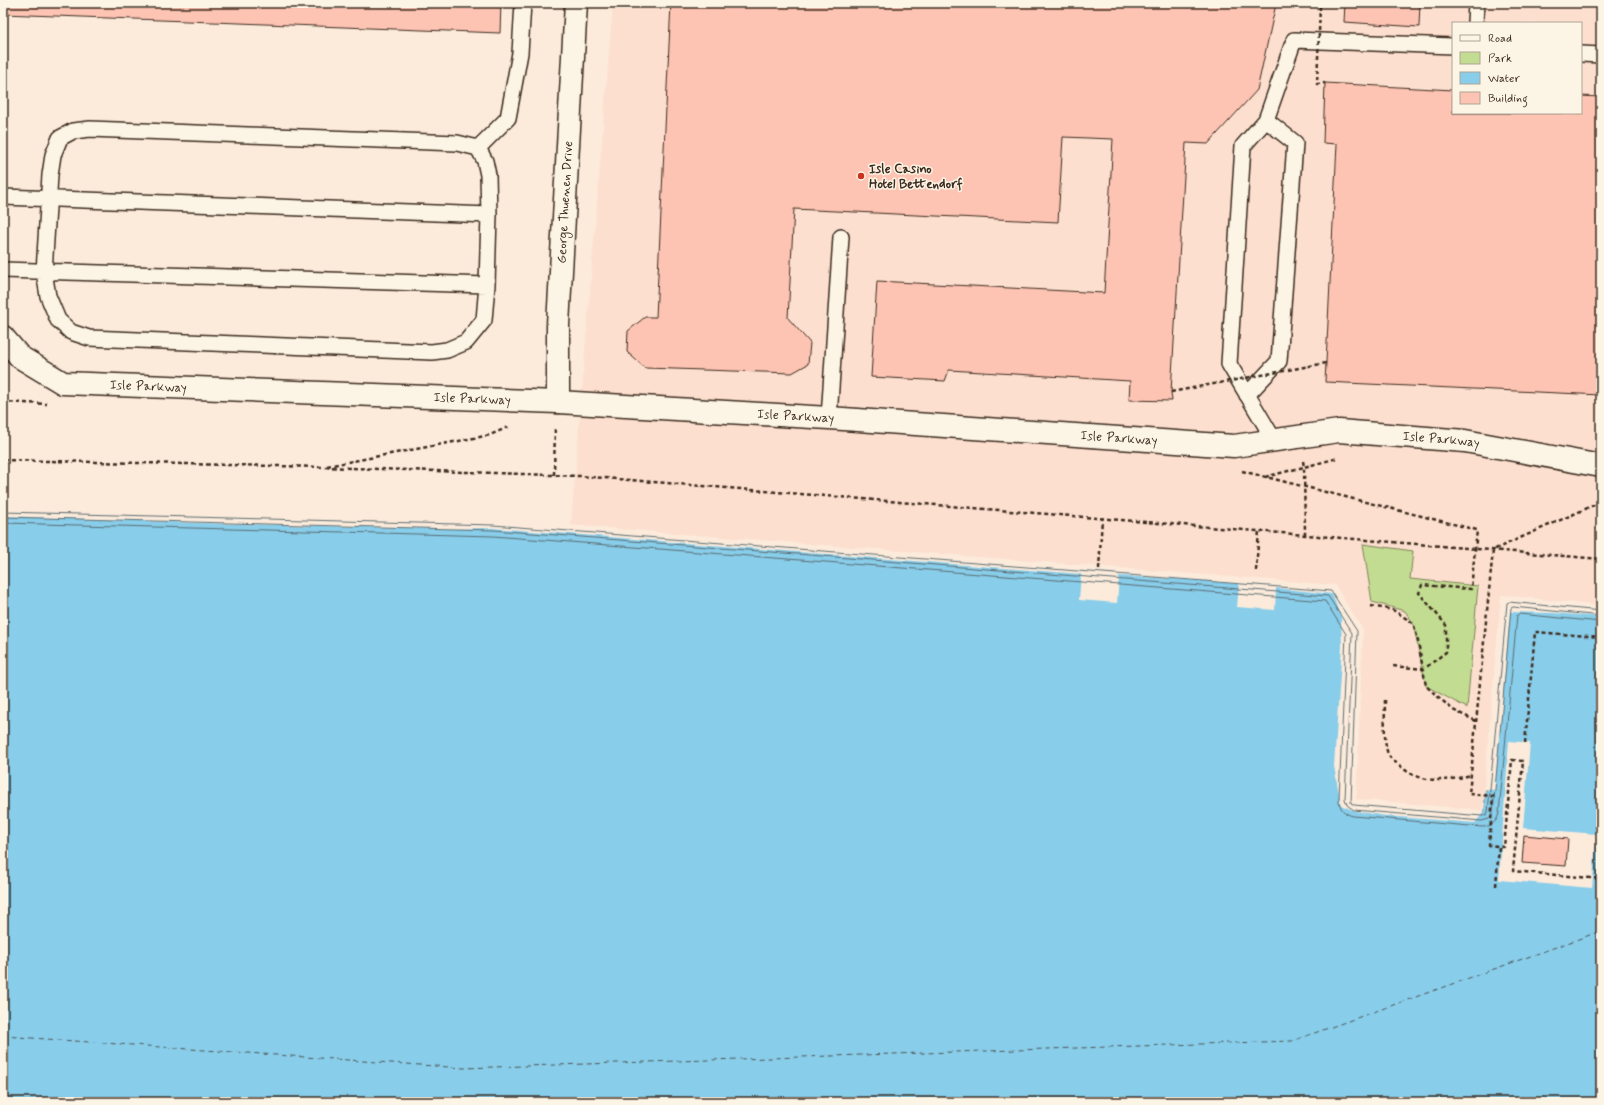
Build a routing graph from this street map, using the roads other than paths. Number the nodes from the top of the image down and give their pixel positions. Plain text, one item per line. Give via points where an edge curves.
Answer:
1 (523, 3) edge
2 (576, 3) edge
3 (1476, 3) edge
4 (1475, 22) edge
5 (1452, 46) edge
6 (1582, 54) edge
7 (1601, 55) edge
8 (1266, 120) junction
9 (478, 148) junction
10 (3, 197) edge
11 (47, 199) junction
12 (489, 215) junction
13 (841, 237) dead end
14 (3, 270) edge
15 (44, 272) junction
16 (487, 285) junction
17 (3, 337) edge
18 (1247, 395) junction
19 (556, 411) junction
20 (829, 418) junction
21 (1274, 440) junction
22 (1601, 466) edge

1 - 9 lane via 520,53 508,118
2 - 19 street, George Thuenen Drive via 558,324
3 - 4 lane
5 - 8 lane via 1294,40
6 - 7 lane
8 - 18 lane via 1243,146 1229,364
8 - 18 lane via 1295,143 1279,361
9 - 11 lane via 457,143 90,129 73,131 60,138 53,155
9 - 12 lane via 485,161 488,175
10 - 11 lane
11 - 12 lane
11 - 15 lane
12 - 16 lane
13 - 20 lane
14 - 15 lane
15 - 16 lane
15 - 16 lane via 48,296 58,320 71,332 89,338 432,352 447,350 466,342 484,320
17 - 19 street, Isle Parkway via 20,357 63,383
18 - 21 lane
19 - 20 street, Isle Parkway
20 - 21 street, Isle Parkway via 1234,446
21 - 22 street, Isle Parkway via 1339,431 1465,442

